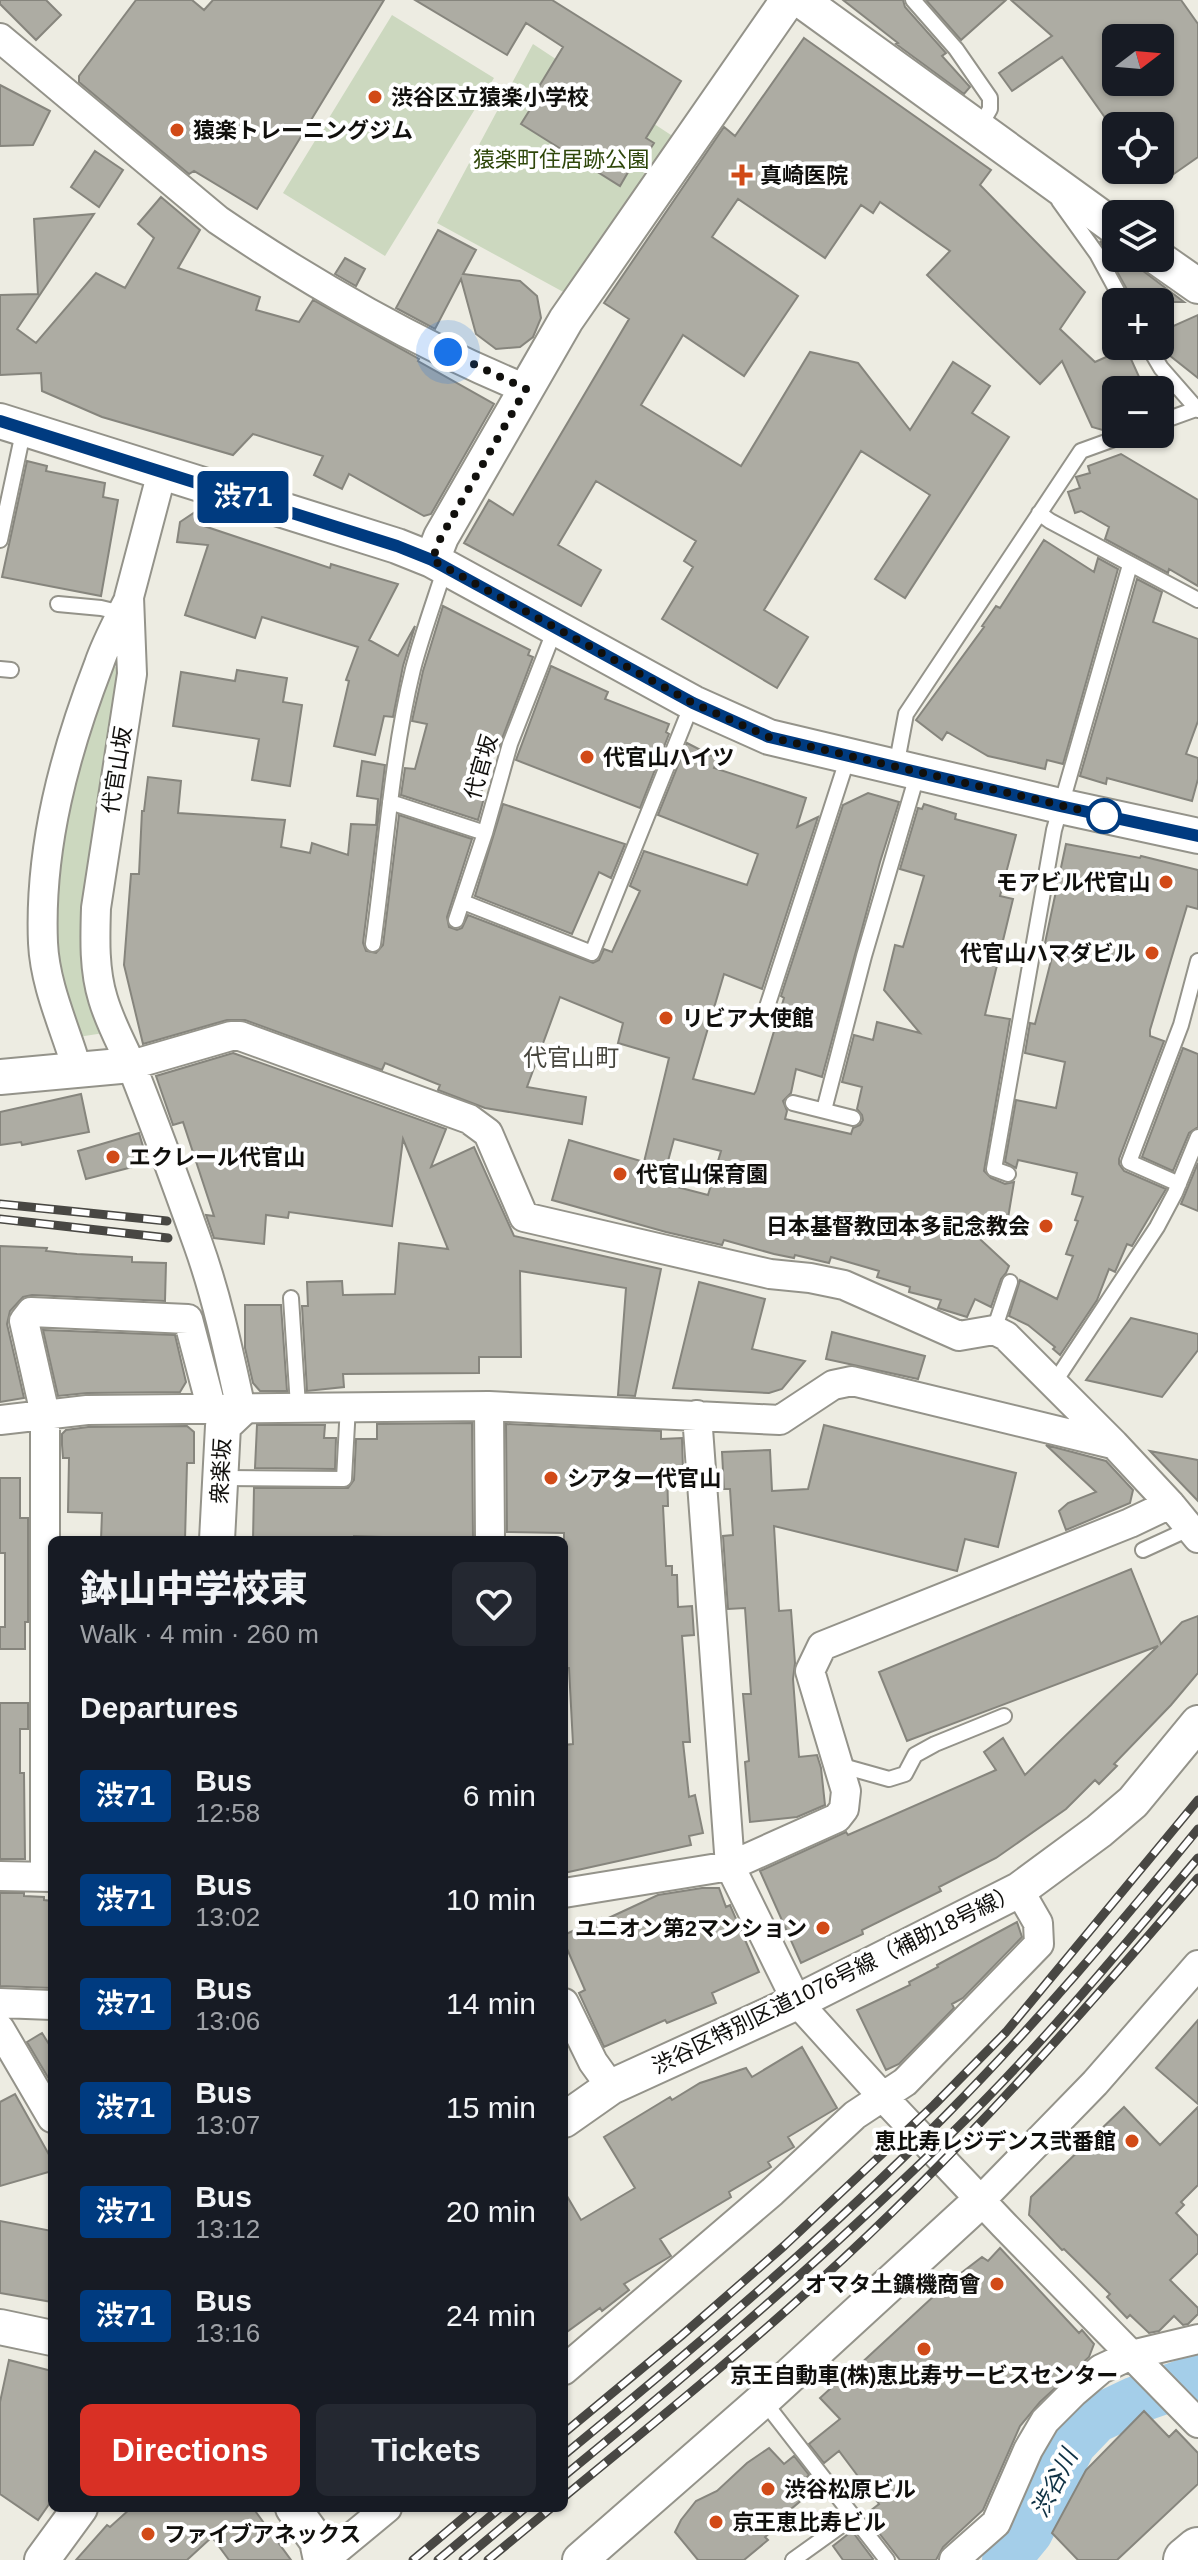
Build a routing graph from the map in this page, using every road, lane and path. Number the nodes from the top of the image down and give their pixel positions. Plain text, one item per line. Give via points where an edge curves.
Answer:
1 (788, 0) edge
2 (801, 0) edge
3 (913, 0) edge
4 (0, 38) edge
5 (978, 128) junction
6 (1040, 175) junction
7 (1102, 218) edge
8 (1174, 269) edge
9 (1198, 286) edge
10 (1115, 288) edge
11 (1156, 360) edge
12 (526, 389) junction
13 (1197, 410) edge
14 (1174, 417) edge
15 (12, 424) edge
16 (1102, 443) edge
17 (162, 472) junction
18 (1039, 513) junction
19 (0, 540) edge
20 (438, 564) junction
21 (1130, 565) junction
22 (1198, 600) edge
23 (58, 604) dead end
24 (126, 605) junction
25 (555, 629) junction
26 (693, 703) junction
27 (848, 757) junction
28 (907, 770) junction
29 (390, 802) junction
30 (1060, 806) junction
31 (485, 833) junction
32 (1198, 836) edge
33 (463, 902) junction
34 (456, 920) dead end
35 (373, 944) dead end
36 (1198, 961) edge
37 (766, 1010) dead end
38 (131, 1065) junction
39 (78, 1072) junction
40 (0, 1077) edge
41 (793, 1103) dead end
42 (824, 1110) junction
43 (853, 1118) dead end
44 (1198, 1137) edge
45 (1008, 1174) dead end
46 (1179, 1184) junction
47 (1010, 1282) dead end
48 (291, 1298) dead end
49 (994, 1330) junction
50 (1054, 1383) junction
51 (298, 1406) junction
52 (348, 1406) junction
53 (489, 1406) junction
54 (227, 1410) junction
55 (45, 1414) junction
56 (697, 1415) junction
57 (0, 1420) edge
58 (1114, 1444) junction
59 (220, 1478) junction
60 (1170, 1504) junction
61 (1194, 1533) edge
62 (217, 1536) edge
63 (490, 1536) edge
64 (1143, 1550) dead end
65 (1004, 1716) dead end
66 (1198, 1723) edge
67 (838, 1764) junction
68 (730, 1866) junction
69 (0, 1876) edge
70 (48, 1877) edge
71 (1019, 1890) junction
72 (568, 1892) edge
73 (1198, 1965) edge
74 (797, 2002) junction
75 (0, 2003) edge
76 (48, 2005) edge
77 (568, 2011) edge
78 (0, 2029) edge
79 (611, 2087) junction
80 (883, 2097) junction
81 (48, 2111) edge
82 (568, 2117) edge
83 (981, 2200) junction
84 (0, 2328) edge
85 (48, 2337) edge
86 (1198, 2339) edge
87 (1137, 2361) junction
88 (568, 2367) edge
89 (763, 2400) junction
90 (1198, 2423) edge
91 (77, 2512) edge
92 (296, 2512) edge
93 (382, 2512) edge
94 (853, 2517) junction
95 (1198, 2550) edge
96 (42, 2560) edge
97 (322, 2560) edge
98 (580, 2560) edge
99 (793, 2560) edge
100 (887, 2560) edge
101 (954, 2560) edge
102 (1186, 2560) edge

1 - 12 street via 615,246
2 - 5 street
3 - 5 lane via 990,98 990,109
4 - 12 street via 249,241 396,327
5 - 6 street
6 - 7 street
6 - 10 lane
8 - 9 street
11 - 13 lane
12 - 20 street via 441,537
13 - 14 lane
15 - 17 street
15 - 19 lane
16 - 18 lane via 1081,451
17 - 20 street via 397,546
17 - 24 street, 代官山坂
18 - 21 lane
18 - 28 lane via 906,714
20 - 25 street
20 - 29 lane
21 - 22 lane
21 - 30 lane
23 - 24 lane
24 - 38 street, 代官山坂 via 132,674 94,939 103,999
24 - 39 street via 99,662 60,781 47,853 46,967
25 - 26 street
25 - 31 lane, 代官坂 via 510,744
26 - 27 street via 769,737
26 - 33 lane via 592,953
27 - 28 street
27 - 37 lane
28 - 30 street
28 - 42 lane
29 - 31 lane
29 - 35 lane
30 - 32 street
30 - 45 lane via 994,1169
31 - 33 lane, 代官坂
33 - 34 lane, 代官坂
36 - 46 lane via 1181,1025 1129,1162
38 - 39 street
38 - 49 street via 240,1036 469,1119 488,1133 524,1217 770,1274 844,1285 959,1336
38 - 54 street, 代官山坂 via 199,1244 220,1319
39 - 40 street
41 - 42 lane
42 - 43 lane
44 - 46 lane
46 - 50 lane via 1157,1227
47 - 49 lane
48 - 51 lane
49 - 50 street
50 - 58 street
51 - 52 street
51 - 54 street
52 - 53 street
52 - 59 lane via 344,1479
53 - 56 street
53 - 63 street
54 - 55 street
54 - 55 street via 188,1319 31,1312 24,1321
54 - 59 street, 衆楽坂
55 - 57 street
55 - 70 street
56 - 58 street via 780,1420 833,1385 852,1381
56 - 68 street
58 - 60 street
59 - 62 street, 衆楽坂
60 - 61 street
60 - 67 street via 822,1646 810,1671
61 - 64 lane
65 - 67 lane via 925,1749 915,1755 905,1774 889,1779
66 - 71 street, 渋谷区特別区道1076号線（補助18号線） via 1133,1802
67 - 68 street via 846,1791 837,1818
68 - 72 street
68 - 74 street
69 - 70 street
71 - 74 street, 渋谷区特別区道1076号線（補助18号線）
71 - 80 street via 1038,1923 1039,1944 905,2082
73 - 83 street via 1095,2083
74 - 79 street, 渋谷区特別区道1076号線（補助18号線）
74 - 80 street
75 - 76 street
77 - 79 street
78 - 81 street
79 - 82 street, 渋谷区特別区道1076号線（補助18号線）
80 - 83 street
80 - 88 street via 855,2115
83 - 87 street
83 - 89 street
84 - 85 street
86 - 87 street
87 - 90 street
87 - 101 street via 1101,2369 1045,2421 996,2523
89 - 94 lane
89 - 98 street
91 - 96 street
92 - 97 street via 317,2541
93 - 97 street
94 - 99 lane
94 - 100 lane
95 - 102 main road

